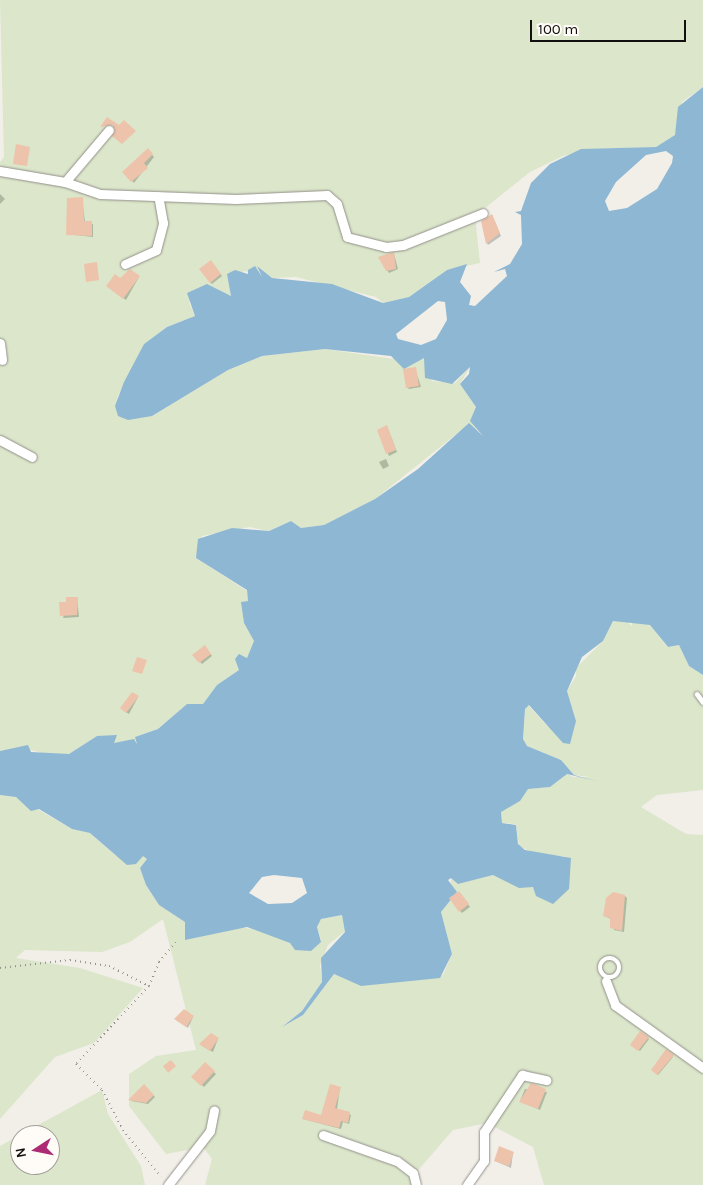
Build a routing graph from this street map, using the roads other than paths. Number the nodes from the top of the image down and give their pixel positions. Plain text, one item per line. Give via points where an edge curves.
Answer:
1 (109, 130) dead end
2 (0, 171) edge
3 (65, 182) junction
4 (158, 196) junction
5 (483, 213) dead end
6 (125, 264) dead end
7 (0, 344) edge
8 (2, 360) dead end
9 (0, 440) edge
10 (32, 457) dead end
11 (697, 694) dead end
12 (703, 702) edge
13 (606, 981) junction
14 (703, 1068) edge
15 (546, 1080) dead end
16 (214, 1110) dead end
17 (323, 1135) dead end
18 (168, 1185) edge
19 (416, 1185) edge
20 (467, 1185) edge

1 - 3 street
2 - 3 street
3 - 4 street via 100,194
4 - 5 street via 192,194 236,199 327,195 336,204 347,237 386,247 403,245
4 - 6 street via 163,223 156,250
7 - 8 street
9 - 10 street
11 - 12 lane
13 - 13 lane via 601,964 613,958 621,966
13 - 14 street via 615,1005
15 - 20 street via 522,1075 484,1132 484,1161
16 - 18 street via 210,1131
17 - 19 street via 397,1161 413,1173

